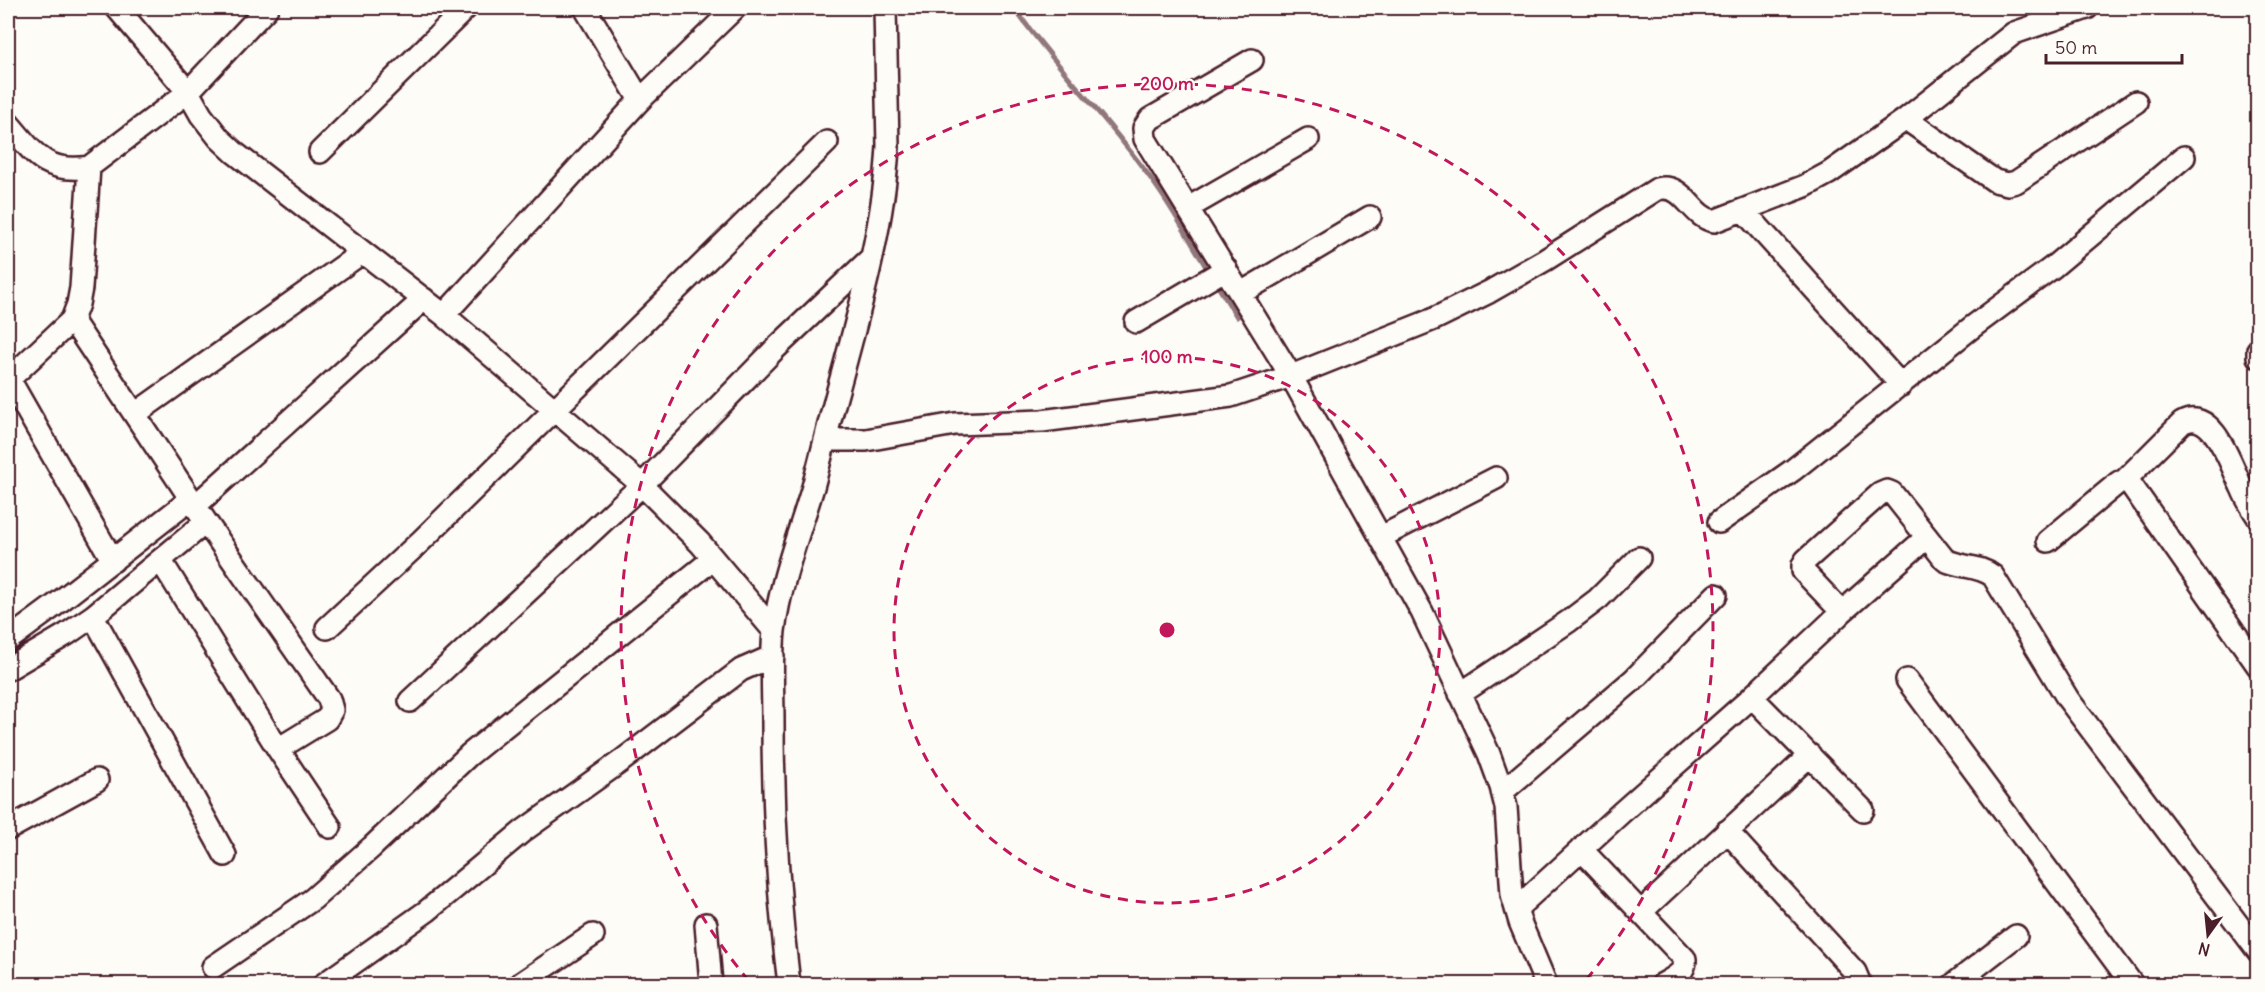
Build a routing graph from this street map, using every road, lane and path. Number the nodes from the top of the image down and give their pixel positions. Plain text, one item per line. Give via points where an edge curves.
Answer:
1 (117, 8) edge
2 (267, 8) edge
3 (466, 8) edge
4 (585, 8) edge
5 (735, 8) edge
6 (885, 8) edge
7 (2087, 8) edge
8 (1252, 60) dead end
9 (188, 92) junction
10 (640, 100) junction
11 (2136, 102) dead end
12 (1906, 119) junction
13 (8, 123) edge
14 (1308, 139) dead end
15 (827, 142) dead end
16 (320, 152) dead end
17 (2184, 158) dead end
18 (89, 167) junction
19 (1188, 208) junction
20 (1743, 210) junction
21 (1370, 216) dead end
22 (363, 252) junction
23 (871, 258) junction
24 (1217, 274) junction
25 (1241, 293) junction
26 (423, 299) junction
27 (444, 315) junction
28 (72, 320) junction
29 (1136, 322) dead end
30 (2258, 350) edge
31 (2258, 357) edge
32 (1291, 376) junction
33 (8, 380) edge
34 (1901, 385) junction
35 (554, 411) junction
36 (135, 414) junction
37 (827, 440) junction
38 (1496, 478) dead end
39 (2125, 480) junction
40 (642, 484) junction
41 (197, 509) junction
42 (2258, 517) edge
43 (1719, 522) dead end
44 (1381, 537) junction
45 (1928, 537) junction
46 (2048, 541) dead end
47 (1639, 558) dead end
48 (713, 559) junction
49 (112, 561) junction
50 (161, 561) junction
51 (1716, 595) dead end
52 (1842, 612) junction
53 (93, 616) junction
54 (327, 628) dead end
55 (774, 631) junction
56 (8, 640) edge
57 (773, 656) junction
58 (2258, 666) edge
59 (8, 669) edge
60 (1908, 680) dead end
61 (1460, 694) junction
62 (1752, 697) junction
63 (410, 701) dead end
64 (278, 749) junction
65 (1810, 756) junction
66 (97, 780) dead end
67 (1502, 792) junction
68 (1863, 810) dead end
69 (330, 827) dead end
70 (8, 828) edge
71 (1727, 831) junction
72 (1581, 849) junction
73 (225, 855) dead end
74 (1516, 909) junction
75 (1641, 912) junction
76 (706, 924) dead end
77 (592, 935) dead end
78 (2016, 936) dead end
79 (2258, 951) edge
80 (213, 967) dead end
81 (324, 984) edge
82 (520, 984) edge
83 (711, 984) edge
84 (784, 984) edge
85 (1546, 984) edge
86 (1663, 984) edge
87 (1860, 984) edge
88 (1954, 984) edge
89 (2132, 984) edge

1 - 9 street
2 - 9 street
3 - 16 street
4 - 10 street
5 - 10 street
6 - 23 street via 887,168
7 - 12 street via 2014,33
8 - 19 street via 1145,124 1146,140
9 - 18 street
9 - 22 street via 201,115 235,153
10 - 27 street
11 - 12 street via 2008,184 1978,171
12 - 20 street via 1829,173
13 - 18 street via 40,159 54,167
14 - 19 street
15 - 35 street
17 - 34 street via 2053,267
18 - 28 street via 81,288
19 - 24 street
20 - 32 street via 1720,220 1709,220 1679,192 1665,187 1657,189 1489,292 1434,319
20 - 34 street
21 - 25 street
22 - 26 street
22 - 36 street
23 - 37 street
23 - 40 street
24 - 25 street
24 - 29 street
25 - 32 street
26 - 27 street
26 - 41 street
27 - 35 street
28 - 33 street
28 - 36 street
30 - 31 street
32 - 37 street via 1231,396 1166,406 1042,421 955,424 866,440
32 - 44 street
33 - 49 street
34 - 43 street
35 - 40 street
35 - 54 street
36 - 41 street
37 - 55 street
38 - 44 street
39 - 42 street via 2182,423 2194,420 2210,428 2222,445
39 - 46 street
39 - 58 street via 2133,486
40 - 48 street
40 - 63 street
41 - 49 street
41 - 50 street
41 - 64 street via 332,705 327,719
44 - 61 street
45 - 52 street
45 - 52 street via 1894,495 1887,491 1880,494 1803,565 1803,571
45 - 79 street via 1945,560 1993,576 2068,699
47 - 61 street via 1598,599
48 - 55 street
48 - 80 street via 468,755 313,899
49 - 56 street
50 - 53 street
50 - 64 street
51 - 67 street via 1633,680
52 - 62 street
53 - 59 street
53 - 73 street
55 - 57 street
57 - 81 street via 741,670 523,831 427,911
57 - 84 street via 774,823
60 - 89 street
61 - 67 street via 1489,754
62 - 65 street
62 - 72 street
64 - 69 street
65 - 68 street
65 - 71 street
66 - 70 street
67 - 74 street
71 - 75 street
71 - 87 street via 1855,972
72 - 74 street
72 - 75 street
74 - 85 street
75 - 86 street via 1685,959 1682,972
76 - 83 street
77 - 82 street
78 - 88 street

